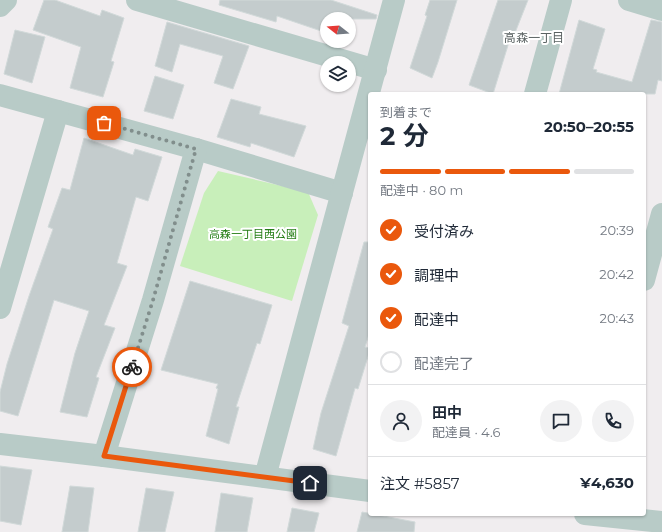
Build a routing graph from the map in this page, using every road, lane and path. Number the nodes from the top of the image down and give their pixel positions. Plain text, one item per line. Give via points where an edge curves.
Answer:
1 (6, 0) edge
2 (137, 0) edge
3 (394, 0) edge
4 (561, 0) edge
5 (629, 0) edge
6 (0, 6) edge
7 (662, 10) edge
8 (376, 70) junction
9 (370, 92) edge
10 (536, 92) edge
11 (0, 95) edge
12 (368, 99) edge
13 (58, 111) junction
14 (196, 149) junction
15 (342, 193) junction
16 (662, 214) edge
17 (646, 273) edge
18 (0, 308) edge
19 (0, 444) edge
20 (104, 456) junction
21 (265, 478) junction
22 (368, 491) edge
23 (604, 516) edge
24 (662, 522) edge

1 - 6 street
2 - 8 street
3 - 8 street
4 - 10 street
5 - 7 street
8 - 9 street
11 - 13 street
12 - 15 street
13 - 14 street
13 - 18 street
14 - 15 street
14 - 20 street via 153,300
15 - 21 street
16 - 17 street
19 - 20 street
20 - 21 street
21 - 22 street
23 - 24 street

